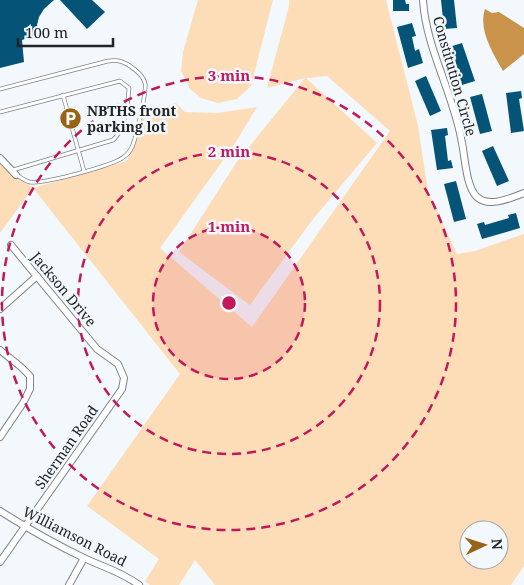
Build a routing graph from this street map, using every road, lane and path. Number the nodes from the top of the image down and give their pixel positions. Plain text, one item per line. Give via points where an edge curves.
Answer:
1 (423, 0) edge
2 (0, 89) edge
3 (63, 95) junction
4 (0, 112) edge
5 (79, 151) junction
6 (0, 158) edge
7 (84, 171) junction
8 (15, 173) junction
9 (524, 193) edge
10 (11, 245) dead end
11 (37, 276) junction
12 (0, 309) edge
13 (98, 349) joint
14 (0, 350) edge
15 (0, 437) edge
16 (0, 511) edge
17 (25, 527) junction
18 (84, 558) junction
19 (0, 562) edge
20 (69, 585) edge
21 (139, 585) edge

1 - 9 street, Constitution Circle via 426,25 459,123 470,186 475,196 489,202
2 - 7 lane via 108,61 119,61 135,71 145,83 132,147 125,157
3 - 4 lane
3 - 5 lane
3 - 5 lane via 120,81 129,88 118,136
5 - 7 lane
5 - 8 lane
6 - 8 street
7 - 8 lane via 31,182
10 - 11 street, Jackson Drive
11 - 12 street
11 - 13 street, Jackson Drive
13 - 17 street, Sherman Road via 118,364 124,378 122,389
14 - 15 street via 30,376 30,389
16 - 17 street, Williamson Road
17 - 18 street, Williamson Road
17 - 19 street, Sherman Road
18 - 20 street
18 - 21 street, Williamson Road via 125,575

